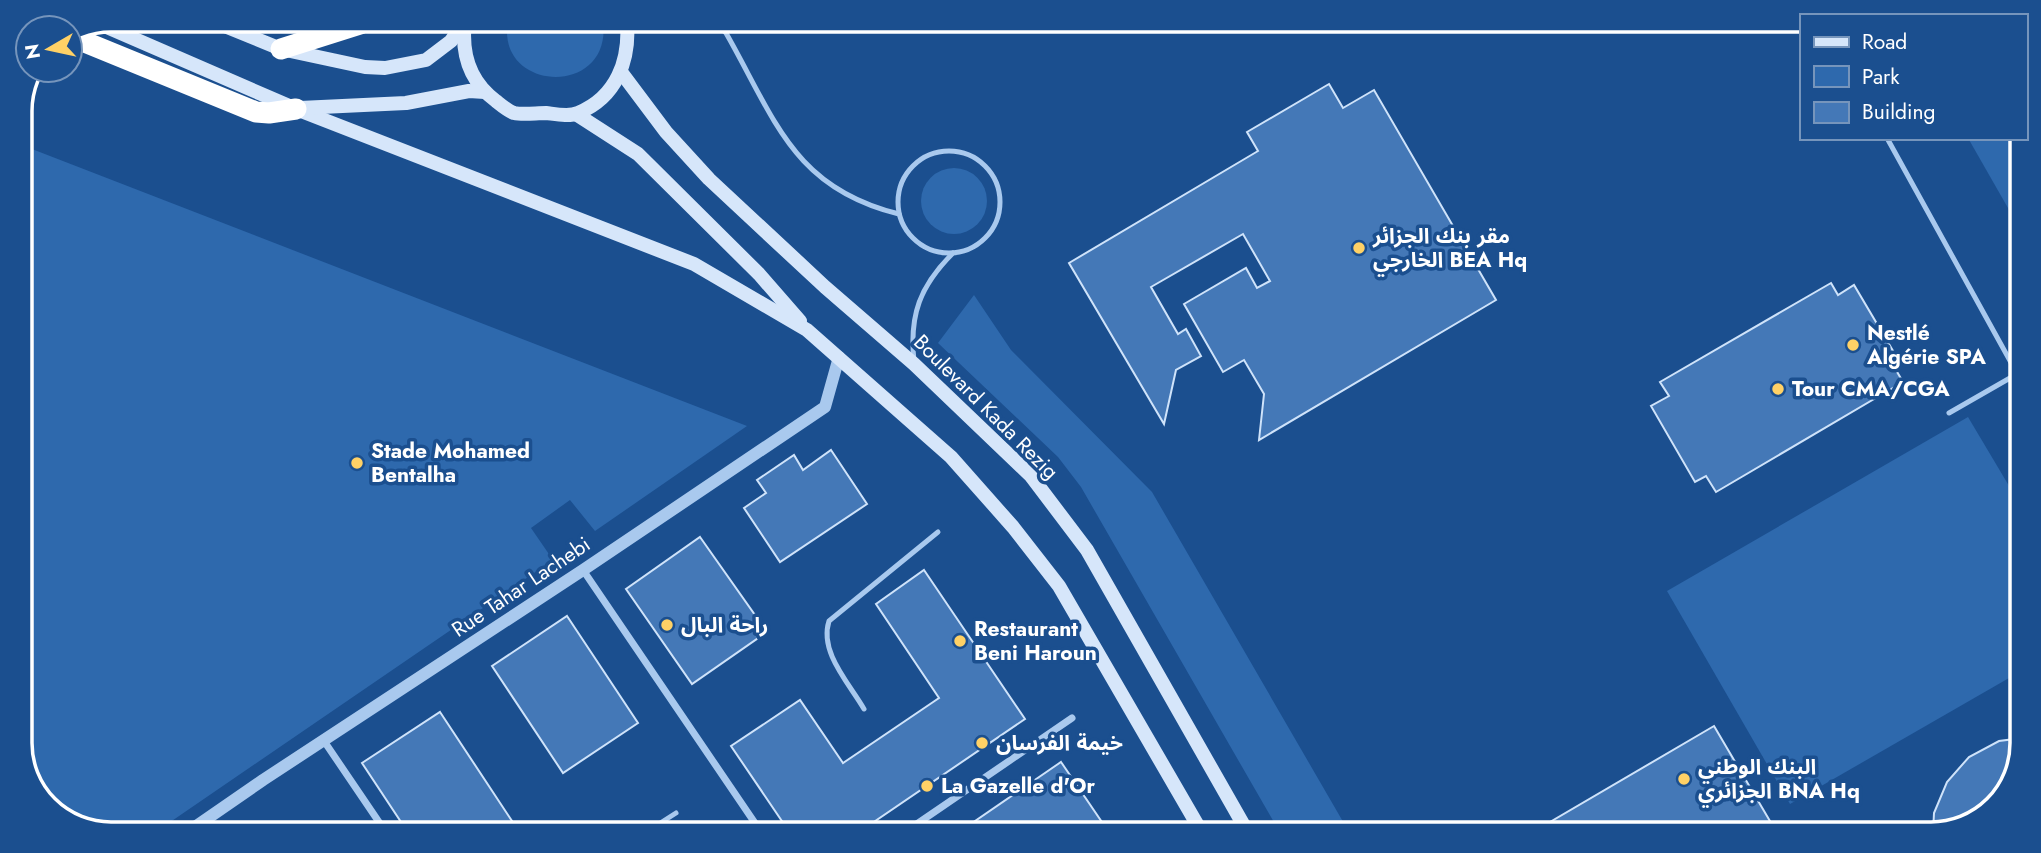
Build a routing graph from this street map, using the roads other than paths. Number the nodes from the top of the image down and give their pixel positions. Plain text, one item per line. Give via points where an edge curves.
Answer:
1 (118, 32) edge
2 (240, 32) edge
3 (334, 32) edge
4 (457, 32) edge
5 (463, 32) edge
6 (631, 32) edge
7 (725, 32) edge
8 (84, 43) edge
9 (281, 48) junction
10 (621, 72) junction
11 (485, 92) junction
12 (296, 109) junction
13 (576, 114) junction
14 (1888, 140) edge
15 (899, 214) junction
16 (953, 253) junction
17 (807, 330) junction
18 (839, 357) junction
19 (2009, 359) edge
20 (914, 364) junction
21 (2009, 380) edge
22 (1950, 413) dead end
23 (938, 532) dead end
24 (583, 570) junction
25 (864, 709) dead end
26 (1072, 718) dead end
27 (324, 741) junction
28 (676, 813) dead end
29 (202, 822) edge
30 (379, 822) edge
31 (662, 822) edge
32 (754, 822) edge
33 (920, 822) edge
34 (1196, 822) edge
35 (1242, 822) edge

1 - 12 main road
2 - 9 main road
3 - 9 highway
4 - 9 main road via 426,60 385,68 365,68
5 - 11 main road via 470,71
6 - 10 main road
7 - 15 lane via 780,131 810,169 859,201
8 - 12 highway via 257,112
10 - 13 main road via 603,98
10 - 20 main road, Boulevard Kada Rezig via 709,179
11 - 12 main road via 406,103
11 - 13 main road via 512,113
12 - 17 main road via 694,264
13 - 17 main road via 638,154 759,274
14 - 19 lane
15 - 16 lane via 919,243
15 - 16 lane via 903,180 927,155 961,152 978,160 998,186 998,216 981,242
16 - 20 lane via 929,281 914,315
17 - 18 main road
18 - 24 street, Rue Tahar Lachebi via 825,407
18 - 34 main road via 951,457 1059,586
20 - 35 main road, Boulevard Kada Rezig via 1031,476 1087,550
21 - 22 lane
23 - 25 lane via 829,621 828,649
24 - 27 street, Rue Tahar Lachebi
24 - 32 street
26 - 33 street
27 - 29 street, Rue Tahar Lachebi
27 - 30 street
28 - 31 lane

